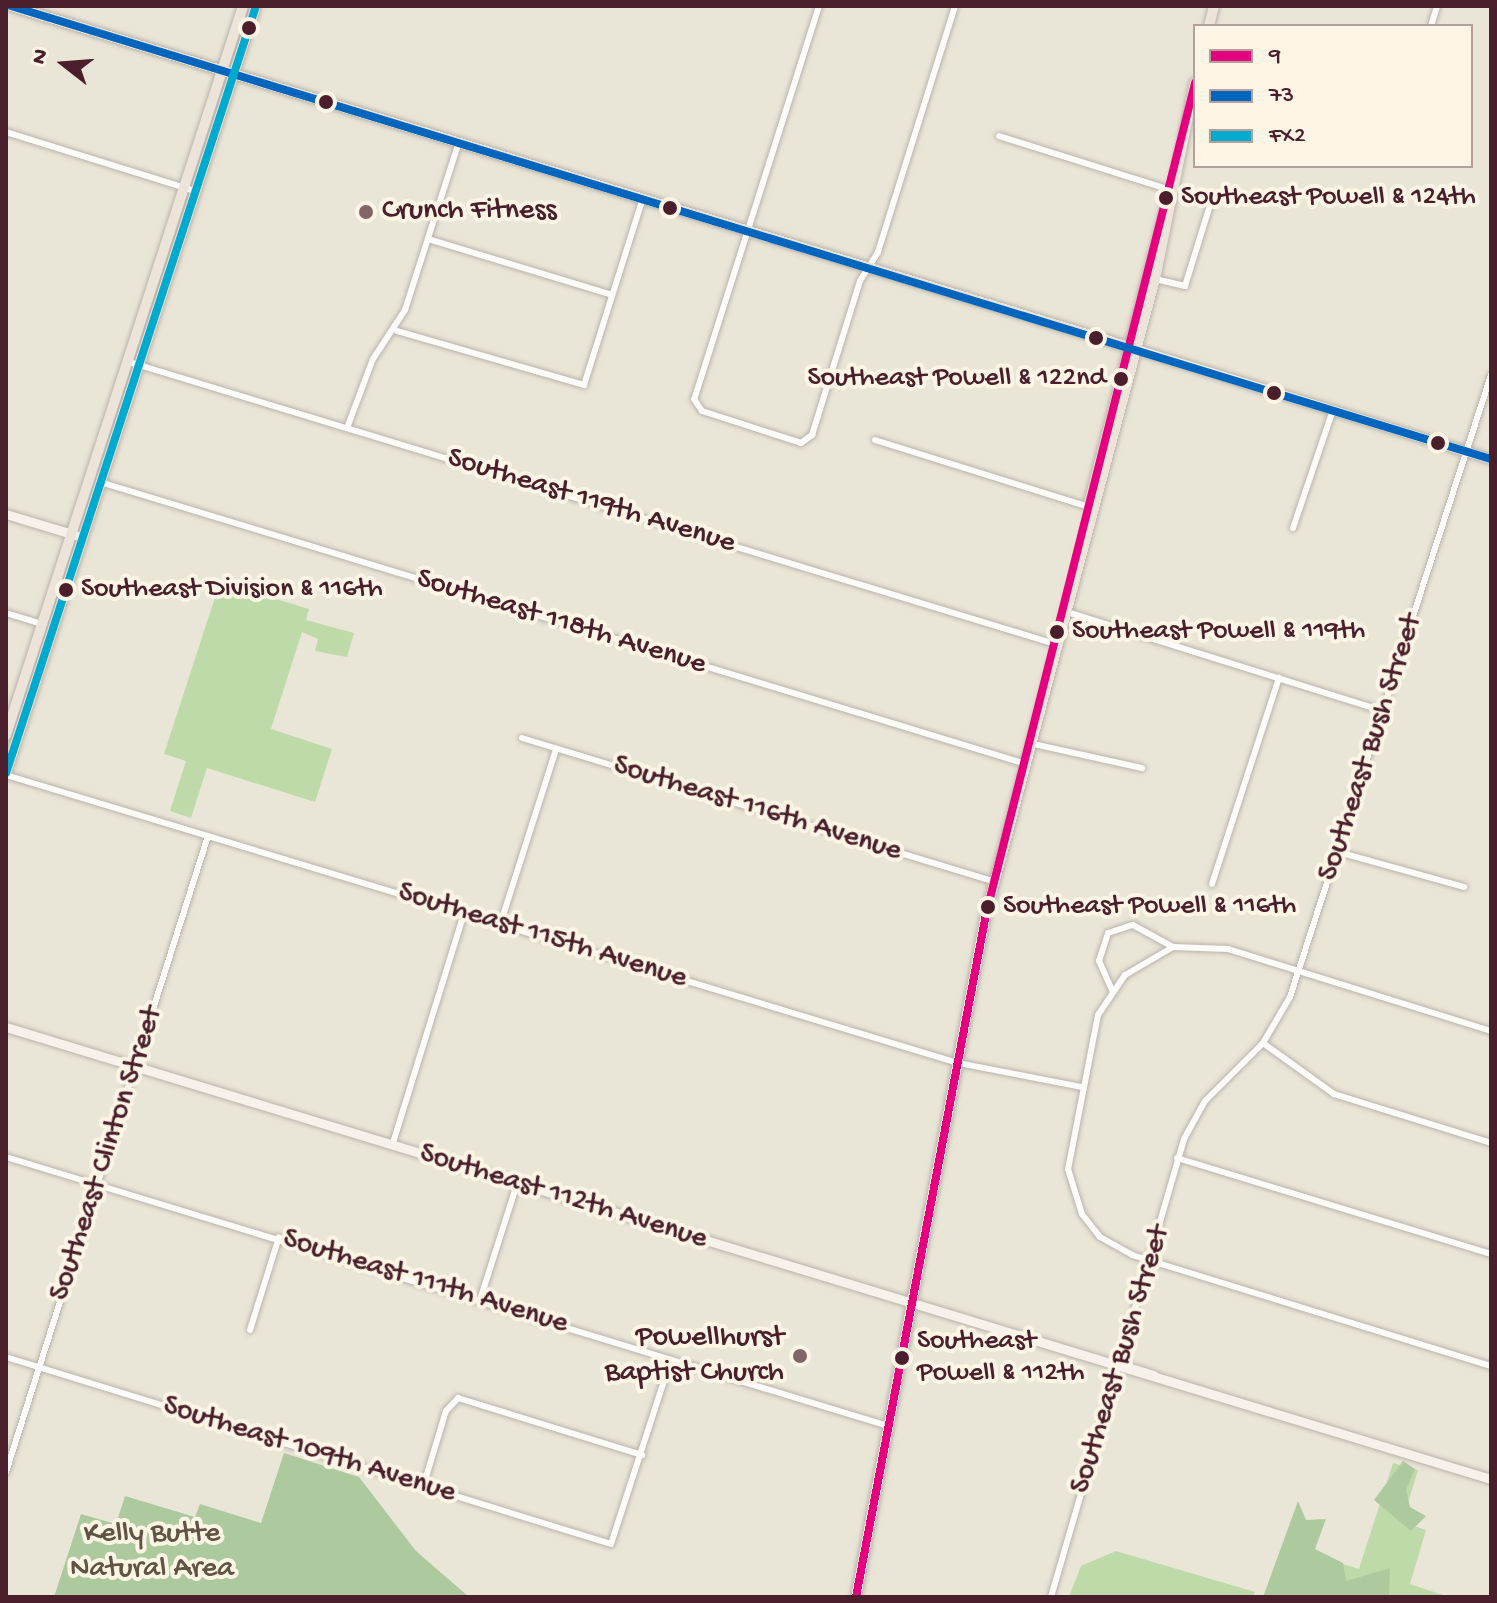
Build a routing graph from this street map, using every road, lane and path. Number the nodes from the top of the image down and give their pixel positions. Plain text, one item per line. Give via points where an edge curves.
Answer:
1 (11, 6) edge
2 (243, 6) edge
3 (256, 6) edge
4 (819, 6) edge
5 (955, 6) edge
6 (227, 72) junction
7 (1193, 92) edge
8 (6, 132) edge
9 (999, 136) dead end
10 (459, 142) junction
11 (182, 187) junction
12 (1170, 190) junction
13 (195, 191) junction
14 (643, 198) junction
15 (1212, 199) dead end
16 (749, 231) junction
17 (428, 239) junction
18 (869, 267) junction
19 (1155, 279) junction
20 (612, 295) junction
21 (397, 331) junction
22 (1132, 348) junction
23 (126, 361) junction
24 (138, 364) junction
25 (1491, 375) edge
26 (117, 390) junction
27 (1333, 410) junction
28 (347, 428) junction
29 (115, 435) junction
30 (875, 440) dead end
31 (1467, 452) junction
32 (1491, 459) edge
33 (100, 482) junction
34 (1089, 507) junction
35 (6, 514) edge
36 (1293, 528) dead end
37 (76, 536) junction
38 (1064, 611) junction
39 (6, 613) edge
40 (42, 624) junction
41 (1055, 644) junction
42 (1279, 678) junction
43 (10, 711) edge
44 (1384, 711) junction
45 (6, 735) edge
46 (522, 738) dead end
47 (1029, 743) junction
48 (556, 749) junction
49 (1023, 763) junction
50 (1142, 768) dead end
51 (6, 774) edge
52 (208, 836) junction
53 (1338, 852) junction
54 (994, 881) junction
55 (1212, 884) dead end
56 (1464, 887) dead end
57 (464, 914) junction
58 (500, 925) junction
59 (1173, 947) junction
60 (1299, 973) junction
61 (1112, 990) junction
62 (6, 1027) edge
63 (1491, 1031) edge
64 (1263, 1043) junction
65 (958, 1063) junction
66 (136, 1067) junction
67 (1081, 1087) junction
68 (1491, 1143) edge
69 (392, 1146) junction
70 (6, 1157) edge
71 (1177, 1158) junction
72 (517, 1184) junction
73 (98, 1185) junction
74 (279, 1237) junction
75 (1491, 1254) edge
76 (1152, 1261) junction
77 (480, 1300) junction
78 (911, 1304) junction
79 (250, 1330) dead end
80 (6, 1357) edge
81 (671, 1359) junction
82 (1121, 1365) junction
83 (1491, 1366) edge
84 (40, 1368) junction
85 (888, 1426) junction
86 (642, 1455) junction
87 (6, 1472) edge
88 (1491, 1479) edge
89 (423, 1487) junction
90 (856, 1597) edge
91 (1051, 1597) edge

1 - 6 main road
2 - 6 main road
3 - 6 main road
4 - 16 street
5 - 18 street
6 - 10 main road
6 - 11 main road
6 - 13 main road
7 - 12 main road
8 - 11 street
9 - 12 street
10 - 14 main road
10 - 17 street
11 - 13 street
11 - 23 main road
12 - 19 main road
12 - 22 main road
13 - 24 main road
14 - 16 main road
14 - 20 street
15 - 19 street via 1185,286
16 - 18 main road
16 - 18 street via 694,407 807,441
17 - 20 street
17 - 21 street
18 - 22 main road
19 - 22 main road
20 - 21 street via 584,385
21 - 28 street via 373,359
22 - 27 main road
22 - 34 main road
23 - 24 street, Southeast 119th Avenue
23 - 26 main road
24 - 28 street, Southeast 119th Avenue
24 - 29 main road
25 - 31 street, Southeast Bush Street
26 - 29 main road
26 - 37 main road
27 - 31 main road
27 - 36 street
28 - 41 street, Southeast 119th Avenue
29 - 33 main road
30 - 34 street
31 - 32 main road
31 - 44 street, Southeast Bush Street
33 - 37 main road
33 - 49 street, Southeast 118th Avenue
34 - 38 main road
35 - 37 main road
37 - 40 main road
37 - 51 main road
38 - 41 main road
38 - 42 street
39 - 40 street
40 - 43 main road
41 - 47 main road
42 - 44 street
42 - 55 street
43 - 45 main road
44 - 53 street, Southeast Bush Street
46 - 48 street, Southeast 116th Avenue
47 - 49 main road
47 - 50 street
48 - 54 street, Southeast 116th Avenue
48 - 58 street
49 - 54 main road
51 - 52 street, Southeast 115th Avenue
52 - 57 street, Southeast 115th Avenue
52 - 66 street, Southeast Clinton Street
53 - 56 street
53 - 60 street, Southeast Bush Street
54 - 65 main road
57 - 58 street, Southeast 115th Avenue
57 - 69 street
58 - 65 street, Southeast 115th Avenue
59 - 60 street via 1228,949
59 - 61 street via 1142,961
59 - 61 street via 1133,925 1108,933 1099,961
60 - 63 street
60 - 64 street, Southeast Bush Street
61 - 67 street
62 - 66 main road, Southeast 112th Avenue
64 - 68 street via 1334,1094
64 - 71 street, Southeast Bush Street via 1205,1101
65 - 67 street, Southeast 115th Avenue
65 - 78 main road
66 - 69 main road, Southeast 112th Avenue
66 - 73 street, Southeast Clinton Street
67 - 76 street via 1068,1169 1077,1205 1100,1237
69 - 72 main road, Southeast 112th Avenue
70 - 73 street, Southeast 111th Avenue
71 - 75 street
71 - 76 street, Southeast Bush Street
72 - 77 street
72 - 78 main road, Southeast 112th Avenue
73 - 74 street, Southeast 111th Avenue
73 - 84 street, Southeast Clinton Street
74 - 77 street, Southeast 111th Avenue
74 - 79 street
76 - 82 street, Southeast Bush Street
76 - 83 street
77 - 81 street, Southeast 111th Avenue
78 - 82 main road, Southeast 112th Avenue
78 - 85 main road
80 - 84 street, Southeast 109th Avenue
81 - 85 street, Southeast 111th Avenue
81 - 86 street
82 - 88 main road, Southeast 112th Avenue
82 - 91 street, Southeast Bush Street
84 - 87 street, Southeast Clinton Street
84 - 89 street, Southeast 109th Avenue
85 - 90 main road
86 - 89 street via 454,1399
86 - 89 street, Southeast 109th Avenue via 611,1544

